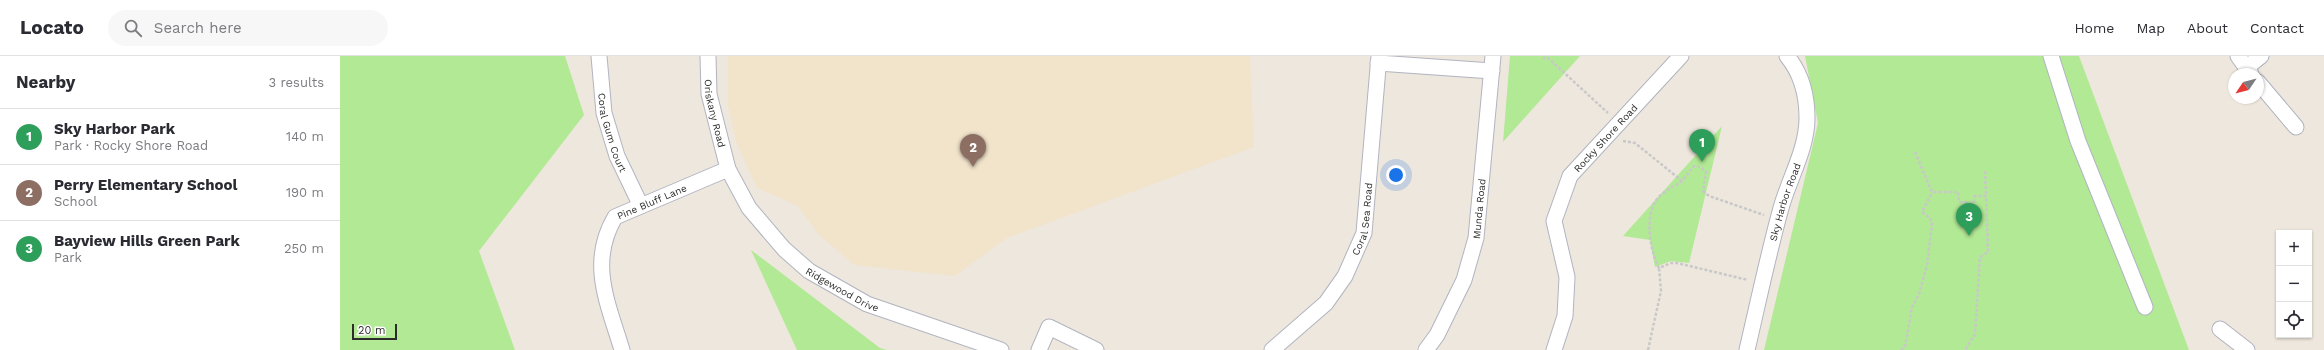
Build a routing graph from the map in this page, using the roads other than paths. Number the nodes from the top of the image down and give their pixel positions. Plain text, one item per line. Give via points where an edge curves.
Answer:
1 (599, 56) edge
2 (708, 56) edge
3 (1681, 56) edge
4 (1787, 56) edge
5 (2051, 56) edge
6 (2261, 56) edge
7 (1378, 59) edge
8 (1492, 63) edge
9 (2245, 66) edge
10 (2264, 89) edge
11 (2296, 127) dead end
12 (728, 169) junction
13 (640, 204) junction
14 (2145, 307) dead end
15 (2220, 329) dead end
16 (622, 350) edge
17 (1001, 350) edge
18 (1039, 350) edge
19 (1096, 350) edge
20 (1272, 350) edge
21 (1426, 350) edge
22 (1554, 350) edge
23 (1747, 350) edge
24 (2247, 350) edge

1 - 13 street, Coral Gum Court via 604,113 617,156
2 - 12 street, Oriskany Road via 709,94
3 - 22 street, Rocky Shore Road via 1570,176 1554,221 1567,277 1565,316
4 - 23 street, Sky Harbor Road via 1804,90 1807,106 1806,132 1781,207
5 - 14 street via 2078,141
6 - 9 street
7 - 8 street
7 - 20 street, Coral Sea Road via 1364,233 1345,276 1326,303
8 - 21 street, Munda Road via 1476,238 1464,280 1437,334
10 - 11 street
12 - 13 street, Pine Bluff Lane
12 - 17 street, Ridgewood Drive via 749,208 784,249 810,271 867,304
13 - 16 street, Pine Bluff Lane via 615,217 605,237 600,260 603,287
15 - 24 street
18 - 19 street via 1049,327

